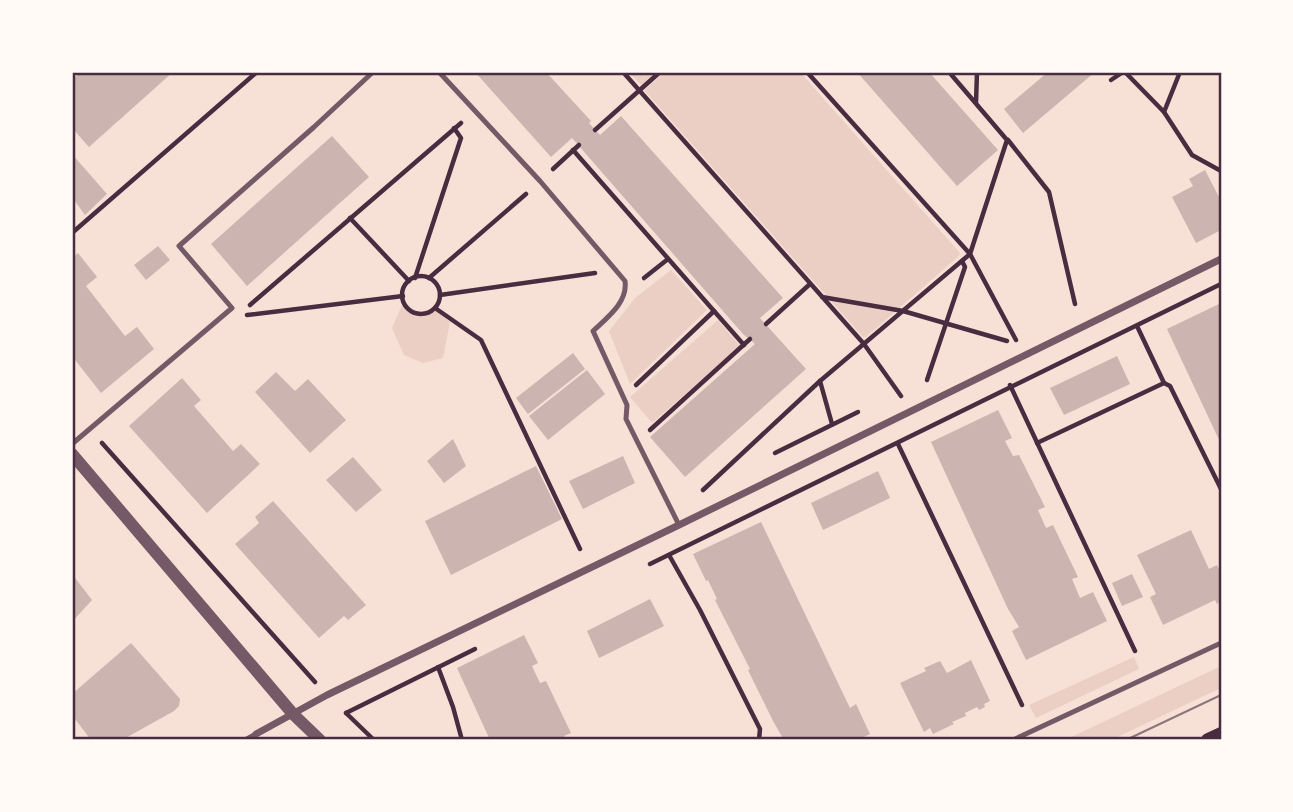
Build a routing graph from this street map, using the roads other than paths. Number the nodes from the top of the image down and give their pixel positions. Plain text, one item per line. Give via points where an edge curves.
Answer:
1 (373, 72) edge
2 (439, 72) edge
3 (1221, 260) edge
4 (72, 444) edge
5 (72, 454) edge
6 (679, 525) junction
7 (1221, 643) edge
8 (293, 714) junction
9 (256, 734) joint
10 (1221, 734) edge
11 (245, 740) edge
12 (320, 740) edge
13 (1013, 740) edge
14 (1208, 740) edge

1 - 4 lane via 179,246 232,309
2 - 6 lane via 625,281 627,291 593,331 624,397 626,419
3 - 6 street
5 - 8 street
6 - 8 street
7 - 13 lane
8 - 9 street
8 - 12 street
9 - 11 lane
10 - 14 main road

